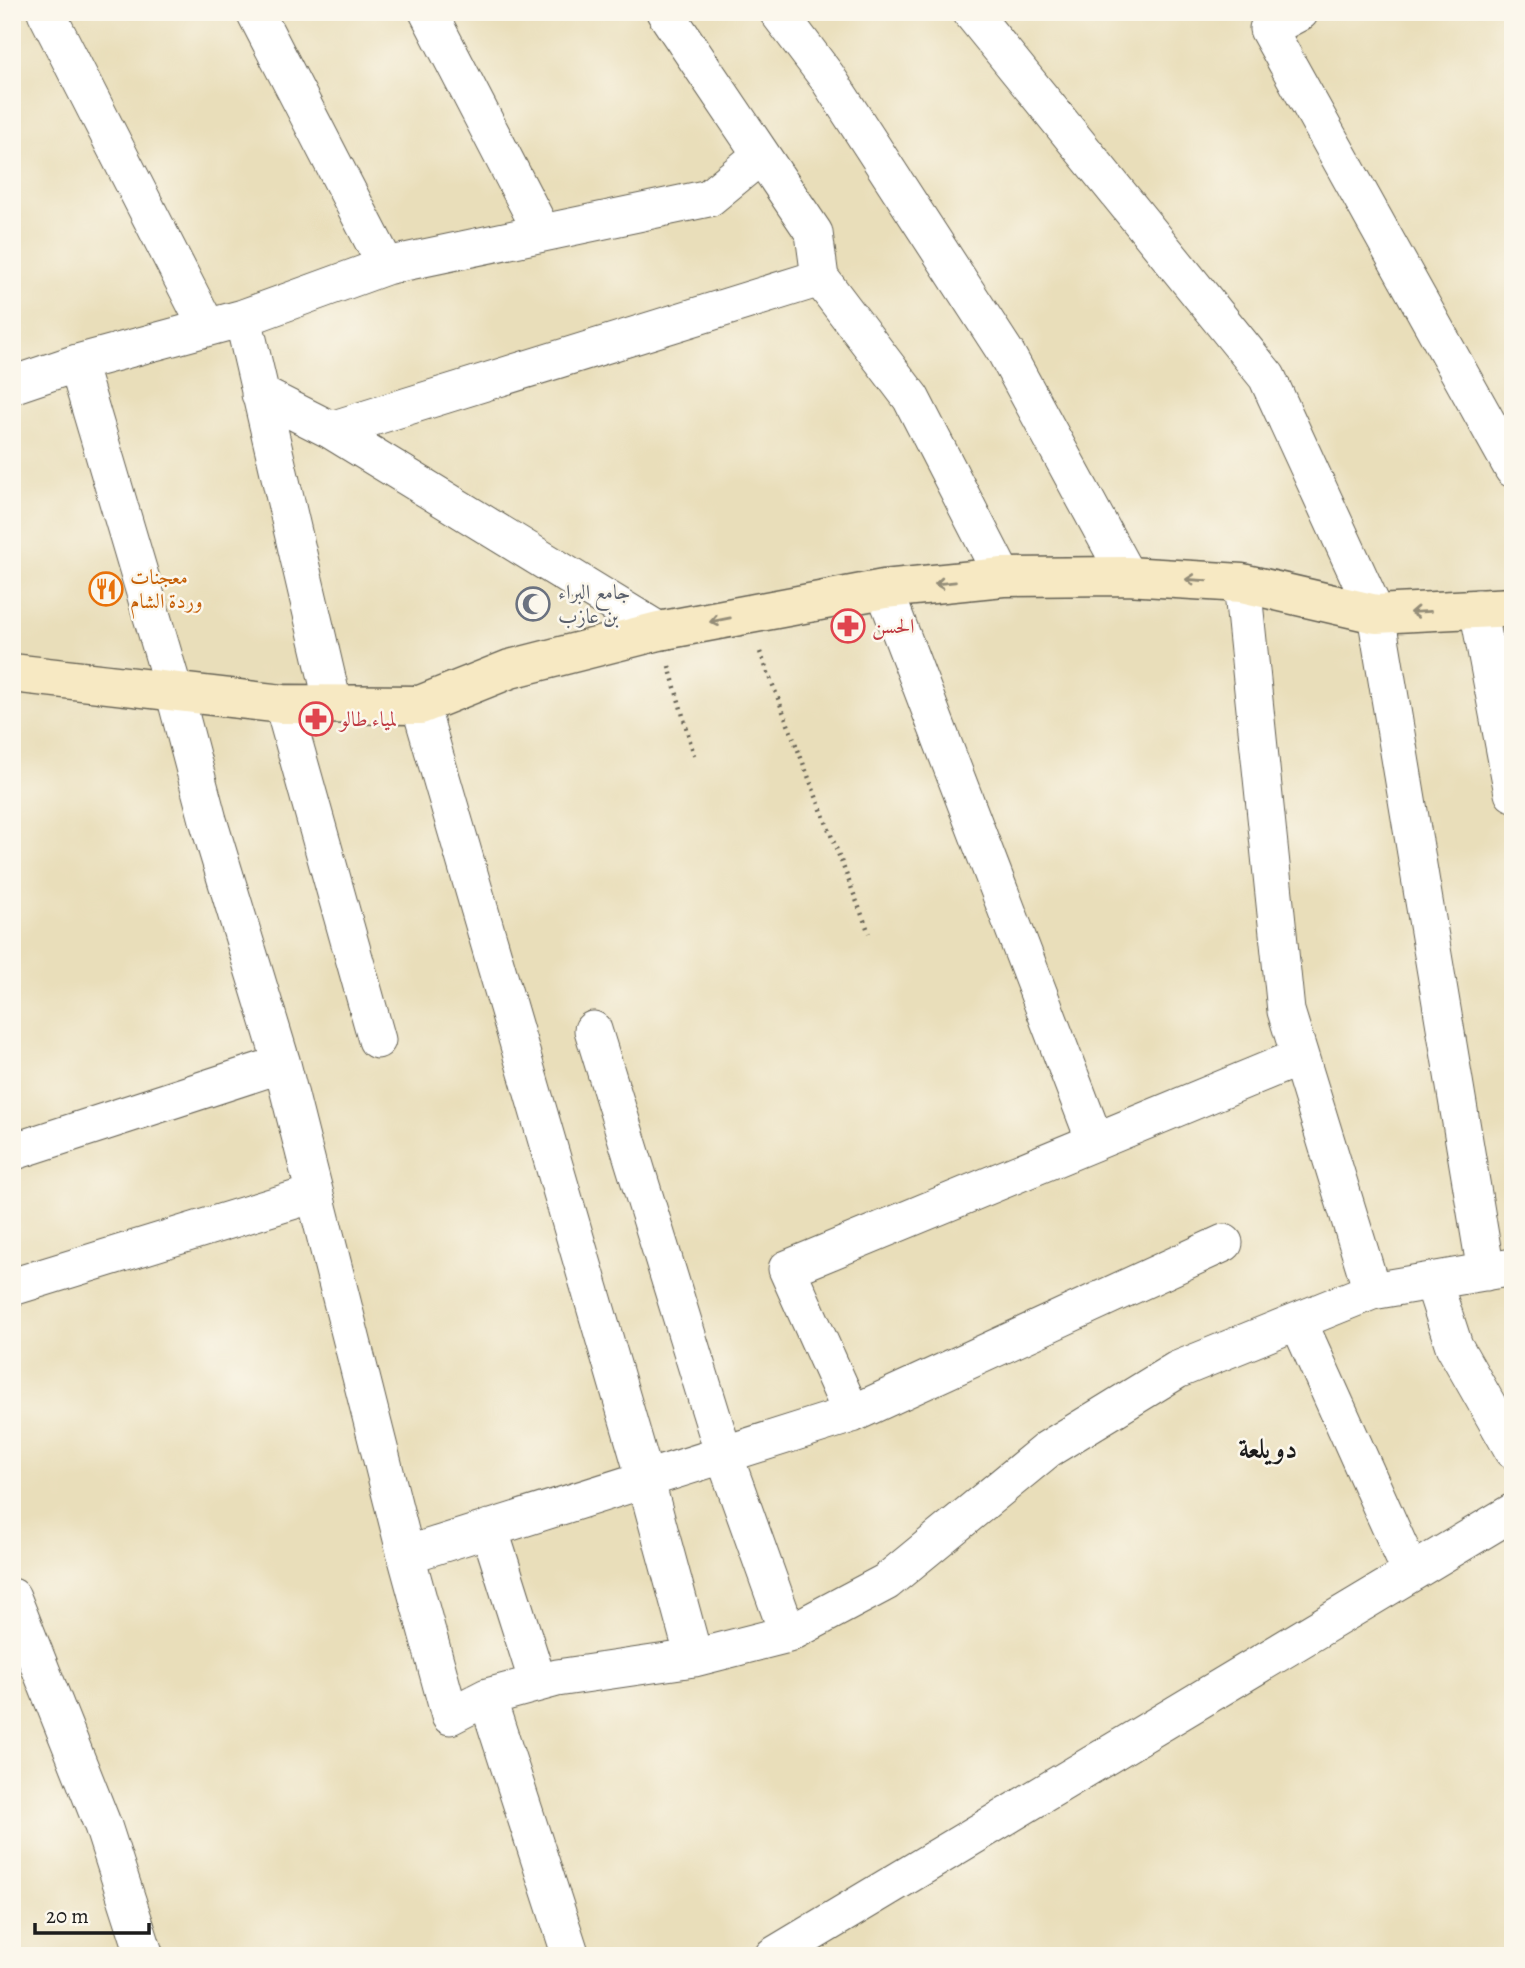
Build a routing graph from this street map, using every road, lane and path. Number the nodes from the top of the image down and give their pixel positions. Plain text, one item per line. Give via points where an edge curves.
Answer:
1 (46, 12) edge
2 (255, 12) edge
3 (428, 12) edge
4 (665, 12) edge
5 (778, 12) edge
6 (971, 12) edge
7 (1300, 12) edge
8 (761, 155) junction
9 (542, 232) junction
10 (386, 267) junction
11 (820, 278) junction
12 (243, 318) junction
13 (208, 327) junction
14 (77, 363) junction
15 (12, 385) edge
16 (260, 394) junction
17 (331, 430) junction
18 (1513, 470) edge
19 (1127, 576) junction
20 (1003, 577) junction
21 (1242, 583) junction
22 (884, 590) junction
23 (1495, 608) edge
24 (1376, 614) junction
25 (745, 615) junction
26 (659, 631) junction
27 (12, 673) edge
28 (174, 691) junction
29 (283, 704) junction
30 (332, 704) junction
31 (420, 705) junction
32 (694, 755) dead end
33 (1513, 793) edge
34 (869, 933) dead end
35 (593, 1030) dead end
36 (377, 1040) dead end
37 (1300, 1057) junction
38 (282, 1064) junction
39 (1095, 1141) junction
40 (12, 1152) edge
41 (314, 1194) junction
42 (1224, 1243) dead end
43 (1499, 1270) edge
44 (1433, 1281) junction
45 (12, 1287) edge
46 (1372, 1291) junction
47 (1298, 1321) junction
48 (852, 1414) junction
49 (1513, 1450) edge
50 (724, 1455) junction
51 (645, 1478) junction
52 (1513, 1512) edge
53 (489, 1528) junction
54 (406, 1555) junction
55 (1411, 1573) junction
56 (12, 1597) edge
57 (788, 1634) junction
58 (694, 1658) junction
59 (538, 1683) junction
60 (487, 1698) junction
61 (145, 1956) edge
62 (571, 1956) edge
63 (773, 1956) edge

1 - 13 street
2 - 10 street
3 - 9 street
4 - 8 street
5 - 19 street via 827,77 1006,353
6 - 24 street via 1267,377
7 - 18 street via 1268,29
8 - 9 street via 709,198
8 - 11 street via 814,233
9 - 10 street
10 - 12 street
11 - 17 street
11 - 20 street via 911,398
12 - 13 street
12 - 16 street
13 - 14 street
14 - 15 street
14 - 28 street
16 - 17 street
16 - 30 street
17 - 26 street
19 - 20 main road
21 -> 19 main road
20 -> 22 main road
21 - 24 main road
21 - 37 street via 1286,1011
22 - 25 main road
22 - 39 street
23 -> 24 main road
23 - 33 street
24 - 43 street
25 -> 26 main road
25 - 34 path
26 - 31 main road via 510,669
26 - 32 path
27 - 28 main road
28 - 29 main road
28 - 38 street
29 - 30 main road
29 - 36 street
30 - 31 main road
31 - 51 street
35 - 50 street
37 - 39 street
37 - 46 street
38 - 40 street
38 - 41 street
39 - 48 street via 787,1269
41 - 45 street
41 - 54 street
42 - 48 street
43 - 44 street
44 - 46 street
44 - 49 street via 1454,1346
46 - 47 street
47 - 55 street
47 - 57 street via 1177,1370 1048,1449 886,1582
48 - 50 street
50 - 51 street
50 - 57 street
51 - 53 street
51 - 58 street
52 - 55 street
53 - 54 street
53 - 59 street
54 - 60 street via 450,1716
55 - 63 street
56 - 61 street via 103,1826
57 - 58 street
58 - 59 street
59 - 60 street
60 - 62 street

